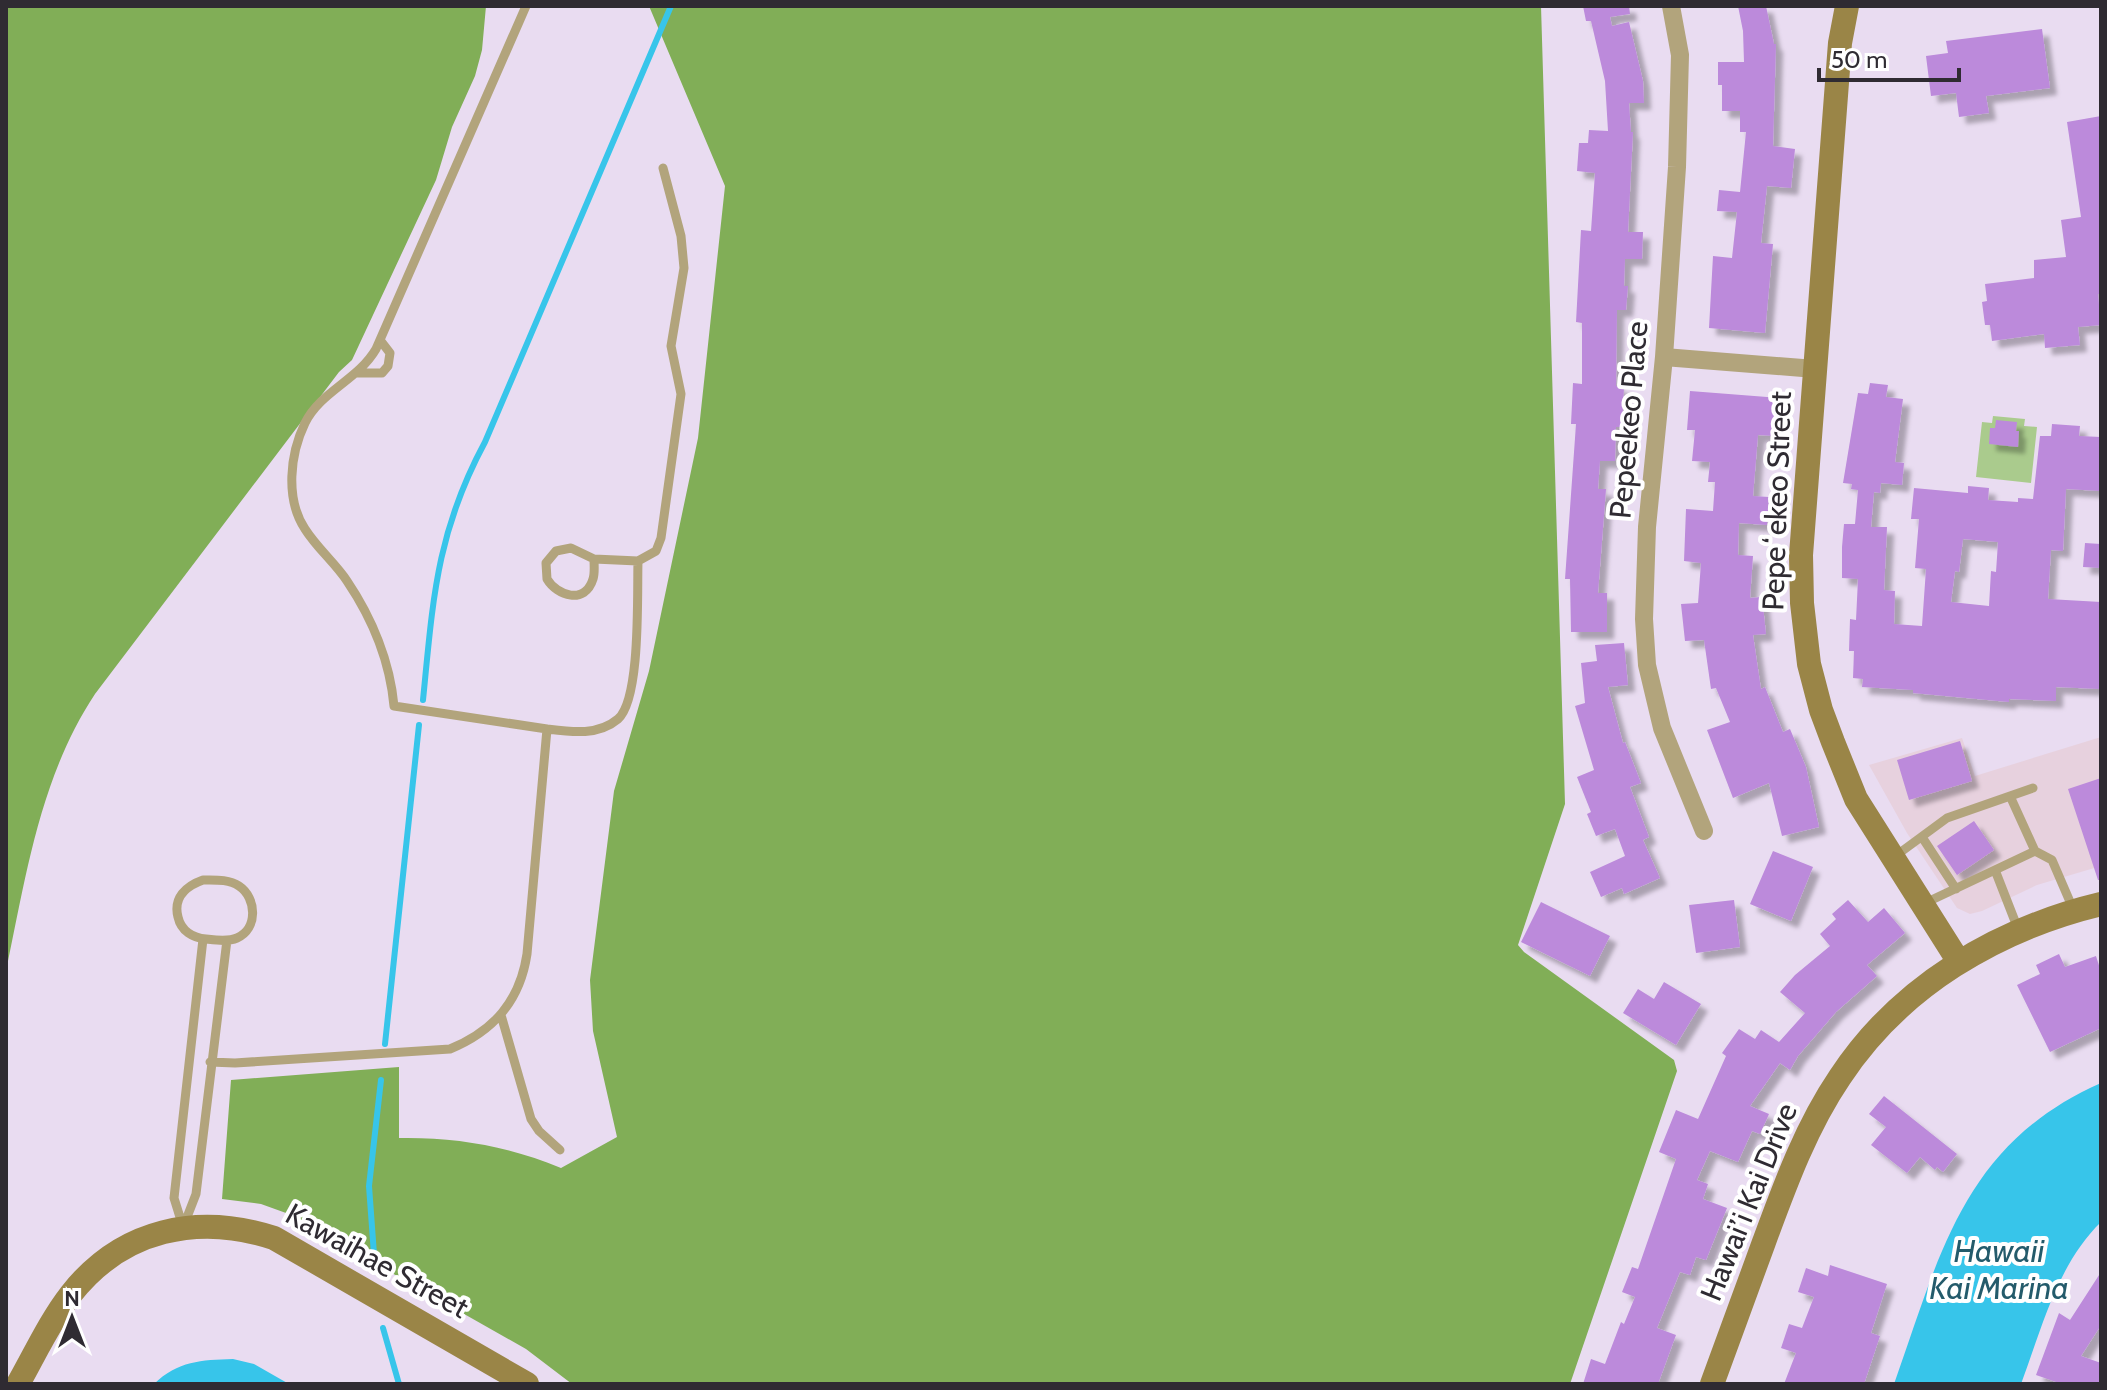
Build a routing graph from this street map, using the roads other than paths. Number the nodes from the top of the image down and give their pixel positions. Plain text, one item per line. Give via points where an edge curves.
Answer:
1 (526, 6) edge
2 (1671, 6) edge
3 (1847, 6) edge
4 (663, 168) dead end
5 (380, 340) junction
6 (1664, 357) junction
7 (1815, 369) junction
8 (358, 373) junction
9 (594, 559) junction
10 (638, 561) junction
11 (547, 729) junction
12 (2033, 788) dead end
13 (2010, 796) junction
14 (1704, 831) dead end
15 (1922, 837) junction
16 (2035, 851) junction
17 (1893, 858) junction
18 (1995, 870) junction
19 (1956, 889) junction
20 (1923, 904) junction
21 (2101, 904) edge
22 (2074, 911) junction
23 (2018, 929) junction
24 (203, 939) junction
25 (227, 940) junction
26 (1959, 962) junction
27 (501, 1015) junction
28 (210, 1062) junction
29 (560, 1150) dead end
30 (183, 1227) junction
31 (18, 1384) edge
32 (527, 1384) edge
33 (1712, 1384) edge

1 - 5 lane
2 - 6 street, Pepeekeo Place via 1680,55
3 - 7 street, Pepeʻekeo Street
4 - 10 lane via 684,252 671,346 681,394 659,545
5 - 8 lane
5 - 8 lane via 390,353 388,366 382,373
6 - 7 street
6 - 14 street, Pepeekeo Place via 1647,527 1647,665 1662,728
7 - 17 street, Pepeʻekeo Street via 1801,555 1809,664 1856,799
8 - 11 lane via 315,406 303,427 293,462 294,501 305,529 369,619 394,706
9 - 9 lane via 593,580 583,592 568,596 547,579 546,563 556,551 571,548
9 - 10 lane
10 - 11 lane via 633,680 623,713 592,731
11 - 27 lane via 525,969
12 - 13 lane
13 - 15 lane via 1947,818
13 - 16 lane
15 - 17 lane
15 - 19 lane
16 - 18 lane
16 - 22 lane via 2052,860
17 - 20 street, Pepeʻekeo Street
18 - 19 lane
18 - 23 lane
19 - 20 lane
20 - 26 street, Pepeʻekeo Street
21 - 22 street, Hawai’i Kai Drive
22 - 23 street, Hawai’i Kai Drive
23 - 26 street, Hawai’i Kai Drive
24 - 25 lane
24 - 25 lane via 186,932 177,906 185,889 212,880 244,889 253,906 244,933
24 - 30 lane via 174,1198
25 - 28 lane
26 - 33 street, Hawai’i Kai Drive via 1885,1022 1840,1075 1790,1172
27 - 28 lane via 481,1034 450,1049
27 - 29 lane via 531,1119
28 - 30 lane via 196,1194
30 - 31 street, Kawaihae Street via 145,1237 95,1268 69,1296
30 - 32 street, Kawaihae Street via 232,1227 274,1238

